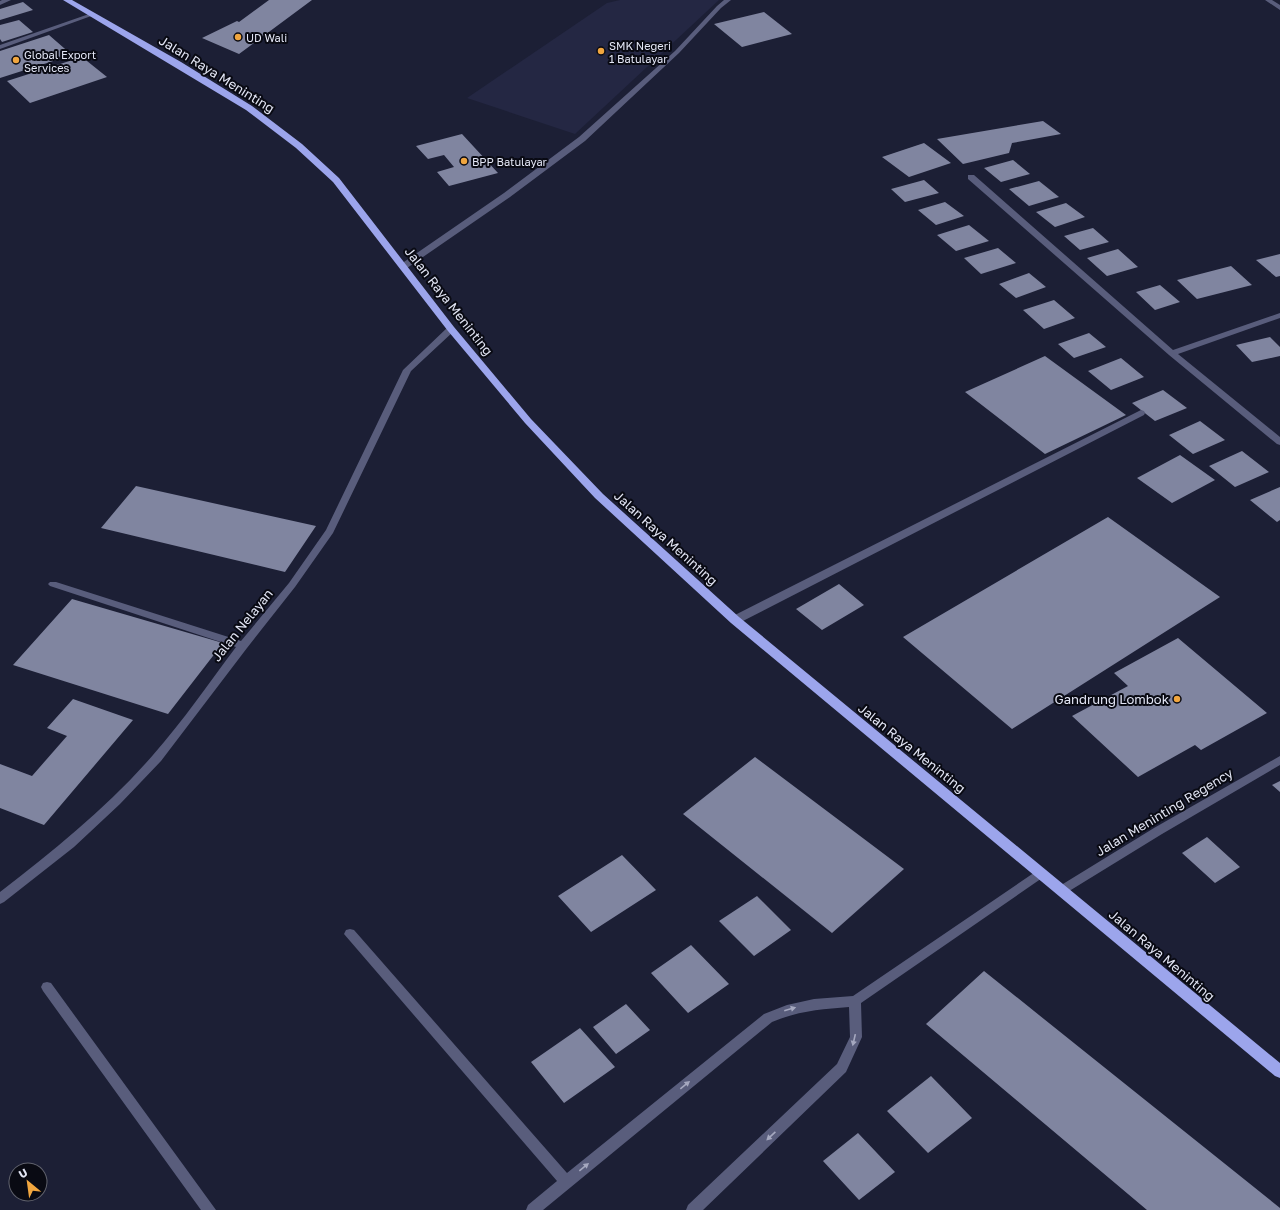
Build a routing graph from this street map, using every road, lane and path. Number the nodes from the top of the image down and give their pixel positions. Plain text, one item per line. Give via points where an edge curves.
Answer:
1 (8, 0) edge
2 (67, 0) edge
3 (728, 0) edge
4 (1268, 0) edge
5 (0, 3) edge
6 (1280, 8) edge
7 (90, 15) junction
8 (0, 47) edge
9 (971, 177) dead end
10 (404, 266) junction
11 (1280, 315) edge
12 (451, 328) junction
13 (1172, 353) junction
14 (1140, 412) dead end
15 (1280, 442) edge
16 (53, 584) dead end
17 (734, 620) junction
18 (243, 645) junction
19 (1280, 760) edge
20 (1041, 873) junction
21 (1062, 890) junction
22 (0, 899) edge
23 (350, 934) dead end
24 (48, 987) dead end
25 (855, 1001) junction
26 (1280, 1072) edge
27 (566, 1182) junction
28 (209, 1210) edge
29 (533, 1210) edge
30 (693, 1210) edge

1 - 5 street
2 - 7 highway, Jalan Raya Meninting
3 - 10 street via 677,52 582,139 507,195
4 - 6 street
7 - 8 street
7 - 10 highway, Jalan Raya Meninting via 197,76 248,108 299,146 336,180
9 - 13 street
10 - 12 highway, Jalan Raya Meninting
11 - 13 street
12 - 17 highway, Jalan Raya Meninting via 528,421 599,496
12 - 18 street, Jalan Nelayan via 407,370 330,531 292,585
13 - 15 street
14 - 17 street
16 - 18 street
17 - 20 highway, Jalan Raya Meninting
18 - 22 street, Jalan Nelayan via 157,758 116,801 70,844
19 - 21 street, Jalan Meninting Regency
20 - 21 highway, Jalan Raya Meninting
20 - 25 street
21 - 26 highway, Jalan Raya Meninting
23 - 27 street
24 - 28 street
27 -> 25 street via 768,1018 787,1010 814,1004
25 -> 30 street via 856,1037 842,1068
27 - 29 street

